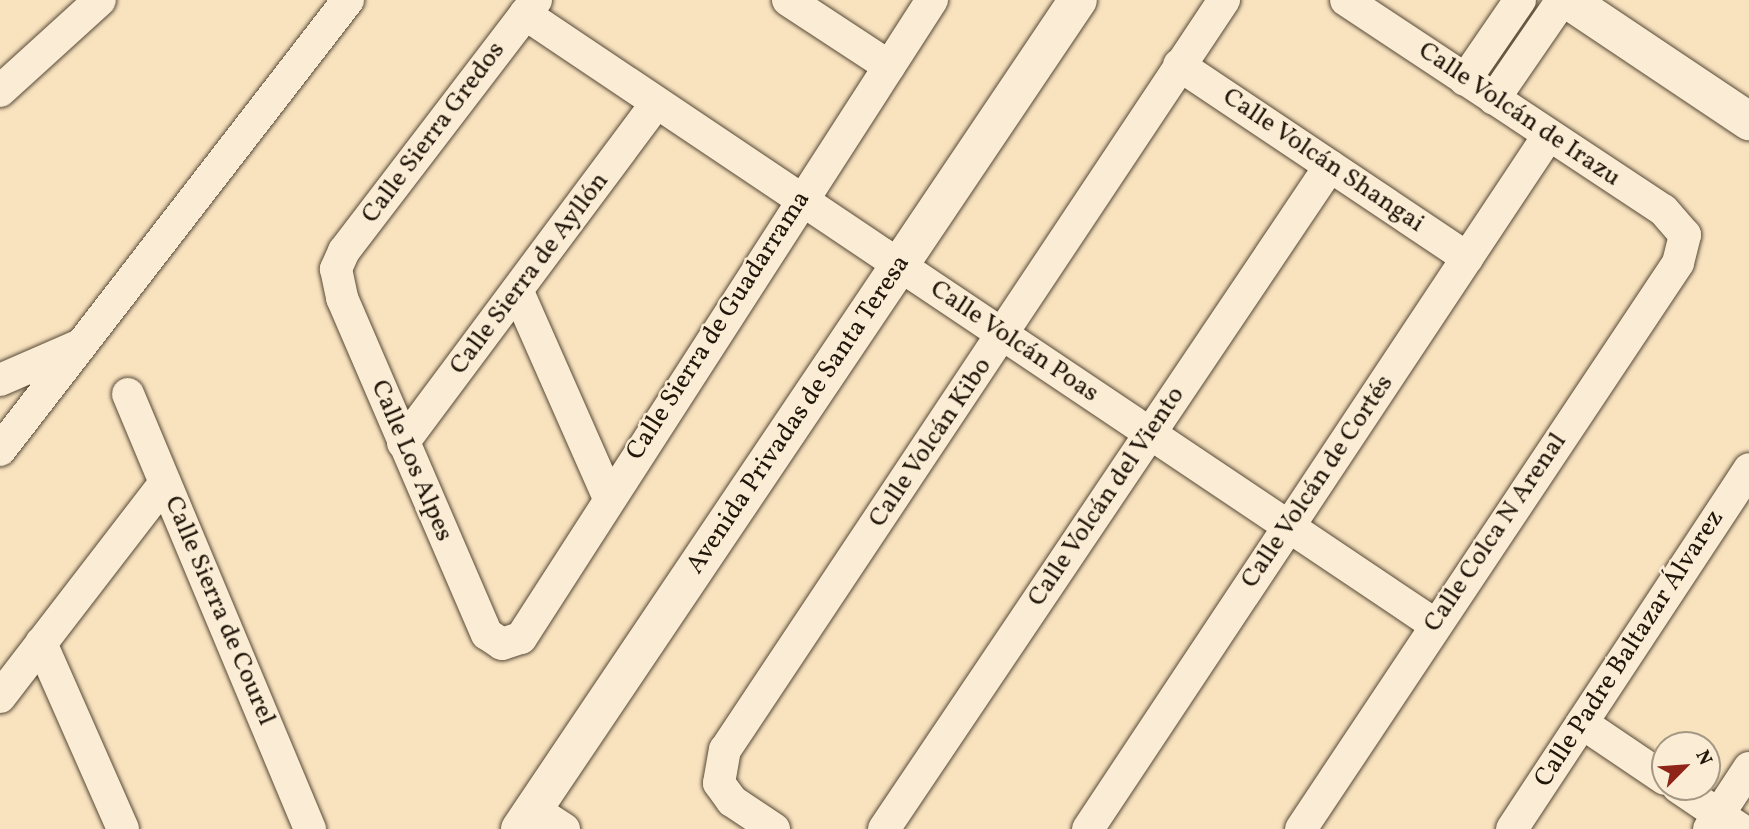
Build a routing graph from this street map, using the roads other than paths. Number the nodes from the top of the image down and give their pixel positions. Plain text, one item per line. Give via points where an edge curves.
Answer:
1 (100, 0) edge
2 (348, 0) edge
3 (788, 0) edge
4 (932, 0) edge
5 (1078, 0) edge
6 (1224, 0) edge
7 (1346, 0) edge
8 (1520, 0) edge
9 (1562, 0) edge
10 (1568, 0) edge
11 (530, 7) edge
12 (1179, 65) junction
13 (889, 66) junction
14 (1465, 80) junction
15 (3, 82) edge
16 (1494, 99) junction
17 (656, 103) junction
18 (1749, 121) edge
19 (1548, 135) junction
20 (1330, 166) junction
21 (802, 200) junction
22 (1685, 235) joint
23 (1467, 258) junction
24 (899, 265) junction
25 (336, 269) joint
26 (518, 292) junction
27 (1003, 335) junction
28 (81, 345) junction
29 (0, 380) edge
30 (128, 394) dead end
31 (1150, 433) junction
32 (403, 443) junction
33 (0, 450) edge
34 (1749, 469) edge
35 (165, 483) junction
36 (608, 496) junction
37 (1289, 527) junction
38 (1434, 624) junction
39 (41, 643) junction
40 (502, 644) joint
41 (0, 697) edge
42 (1582, 723) junction
43 (1749, 768) edge
44 (1651, 770) edge
45 (1695, 801) edge
46 (539, 822) edge
47 (1722, 824) edge
48 (123, 829) edge
49 (310, 829) edge
50 (774, 829) edge
51 (884, 829) edge
52 (1088, 829) edge
53 (1301, 829) edge
54 (1512, 829) edge

1 - 15 street
2 - 28 street
3 - 13 street
4 - 13 street, Calle Sierra de Guadarrama
5 - 24 street, Avenida Privadas de Santa Teresa
6 - 12 street, Calle Volcán Kibo
7 - 14 street, Calle Volcán de Irazu
8 - 14 street
9 - 16 street
10 - 18 street
11 - 17 street, Calle Volcán Poas
11 - 25 street, Calle Sierra Gredos via 344,251
12 - 20 street, Calle Volcán Shangai
12 - 27 street, Calle Volcán Kibo
13 - 21 street, Calle Sierra de Guadarrama
14 - 16 street, Calle Volcán de Irazu
16 - 19 street, Calle Volcán de Irazu
17 - 21 street, Calle Volcán Poas
17 - 26 street, Calle Sierra de Ayllón
19 - 22 street, Calle Volcán de Irazu via 1663,210
19 - 23 street, Calle Volcán de Cortés
20 - 23 street, Calle Volcán Shangai
20 - 31 street, Calle Volcán del Viento
21 - 24 street, Calle Volcán Poas
21 - 36 street, Calle Sierra de Guadarrama
22 - 38 street, Calle Colca N Arenal via 1678,263
23 - 37 street, Calle Volcán de Cortés
24 - 27 street, Calle Volcán Poas
24 - 46 street, Avenida Privadas de Santa Teresa
25 - 32 street, Calle Los Alpes via 342,299
26 - 32 street, Calle Sierra de Ayllón
26 - 36 street
27 - 31 street, Calle Volcán Poas
27 - 50 street, Calle Volcán Kibo via 724,750 719,783 732,801
28 - 29 street
28 - 33 street
30 - 35 street, Calle Sierra de Courel
31 - 37 street, Calle Volcán Poas
31 - 51 street, Calle Volcán del Viento
32 - 40 street, Calle Los Alpes via 487,634
34 - 42 street, Calle Padre Baltazar Álvarez
35 - 39 street
35 - 49 street, Calle Sierra de Courel
36 - 40 street, Calle Sierra de Guadarrama via 520,638
37 - 38 street, Calle Volcán Poas
37 - 52 street, Calle Volcán de Cortés
38 - 53 street, Calle Colca N Arenal
39 - 41 street
39 - 48 street
42 - 44 street
42 - 54 street, Calle Padre Baltazar Álvarez
43 - 47 street
45 - 47 street

